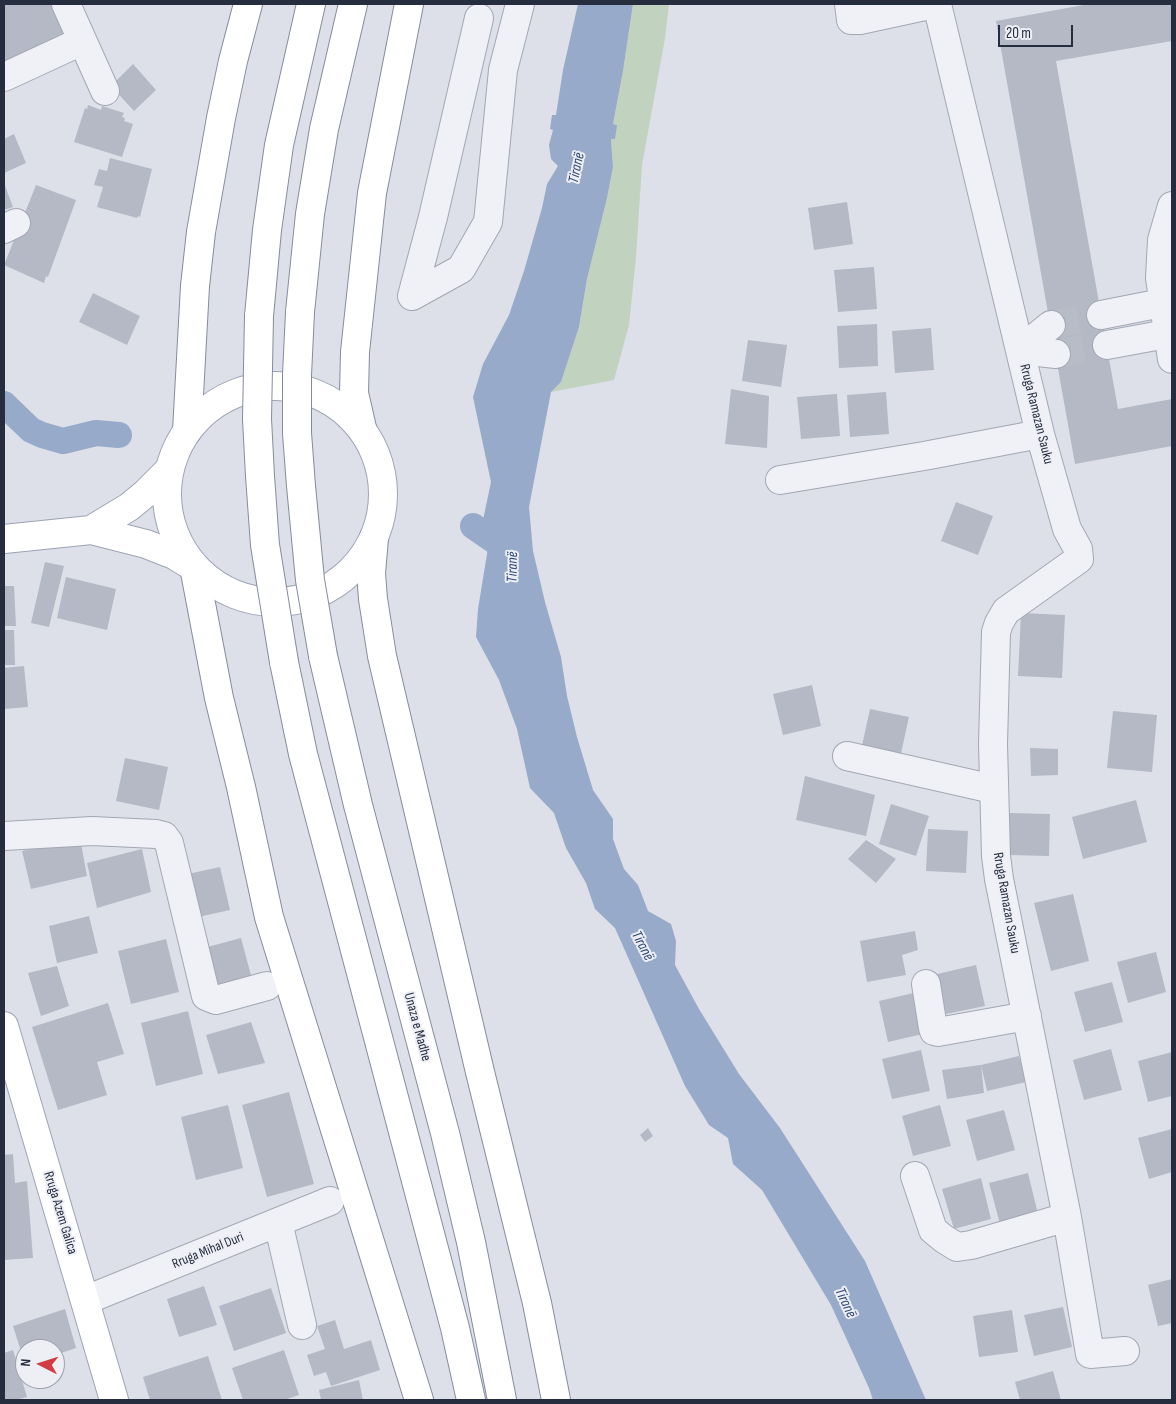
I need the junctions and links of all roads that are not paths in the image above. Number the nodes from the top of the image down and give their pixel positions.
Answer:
1 (66, 4) edge
2 (248, 4) edge
3 (311, 4) edge
4 (353, 4) edge
5 (409, 4) edge
6 (520, 4) edge
7 (849, 4) edge
8 (936, 4) edge
9 (479, 18) dead end
10 (82, 41) junction
11 (4, 77) edge
12 (106, 91) dead end
13 (1172, 206) edge
14 (1168, 302) edge
15 (1101, 315) tunnel mouth
16 (1051, 325) tunnel mouth
17 (1171, 342) edge
18 (1107, 344) tunnel mouth
19 (1020, 350) junction
20 (1056, 354) tunnel mouth
21 (362, 428) junction
22 (187, 431) junction
23 (1040, 434) junction
24 (169, 470) junction
25 (780, 480) dead end
26 (91, 530) junction
27 (374, 538) junction
28 (4, 539) edge
29 (194, 567) junction
30 (846, 756) dead end
31 (993, 789) junction
32 (4, 836) edge
33 (926, 984) dead end
34 (267, 986) dead end
35 (1028, 1016) junction
36 (4, 1026) edge
37 (12, 1079) edge
38 (915, 1176) dead end
39 (330, 1201) dead end
40 (1067, 1218) junction
41 (278, 1222) junction
42 (86, 1300) junction
43 (302, 1325) dead end
44 (1125, 1351) dead end
45 (114, 1400) edge
46 (419, 1400) edge
47 (471, 1400) edge
48 (502, 1400) edge
49 (556, 1400) edge

1 - 10 street
2 - 22 main road
3 - 47 main road, bridge
4 - 48 main road, Unaza e Madhe, bridge
5 - 21 main road
6 - 9 street
7 - 8 street
8 - 19 street, Rruga Ramazan Sauku
10 - 11 street
10 - 12 street
13 - 14 street
14 - 15 street
14 - 17 street
16 - 19 street
17 - 18 street
19 - 20 street
19 - 23 street, Rruga Ramazan Sauku
21 - 22 main road
21 - 27 main road
22 - 24 main road
23 - 25 street
23 - 31 street, Rruga Ramazan Sauku
24 - 26 main road
24 - 29 main road
26 - 28 main road
26 - 29 main road
27 - 29 main road
27 - 49 main road
29 - 46 main road
30 - 31 street
31 - 35 street, Rruga Ramazan Sauku
32 - 34 street
33 - 35 street
35 - 40 street, Rruga Ramazan Sauku
36 - 37 main road, Rruga Azem Galica
37 - 42 main road, Rruga Azem Galica
38 - 40 street
39 - 41 street, Rruga Mihal Duri
40 - 44 street, Rruga Ramazan Sauku
41 - 42 street, Rruga Mihal Duri
41 - 43 street
42 - 45 main road, Rruga Azem Galica

